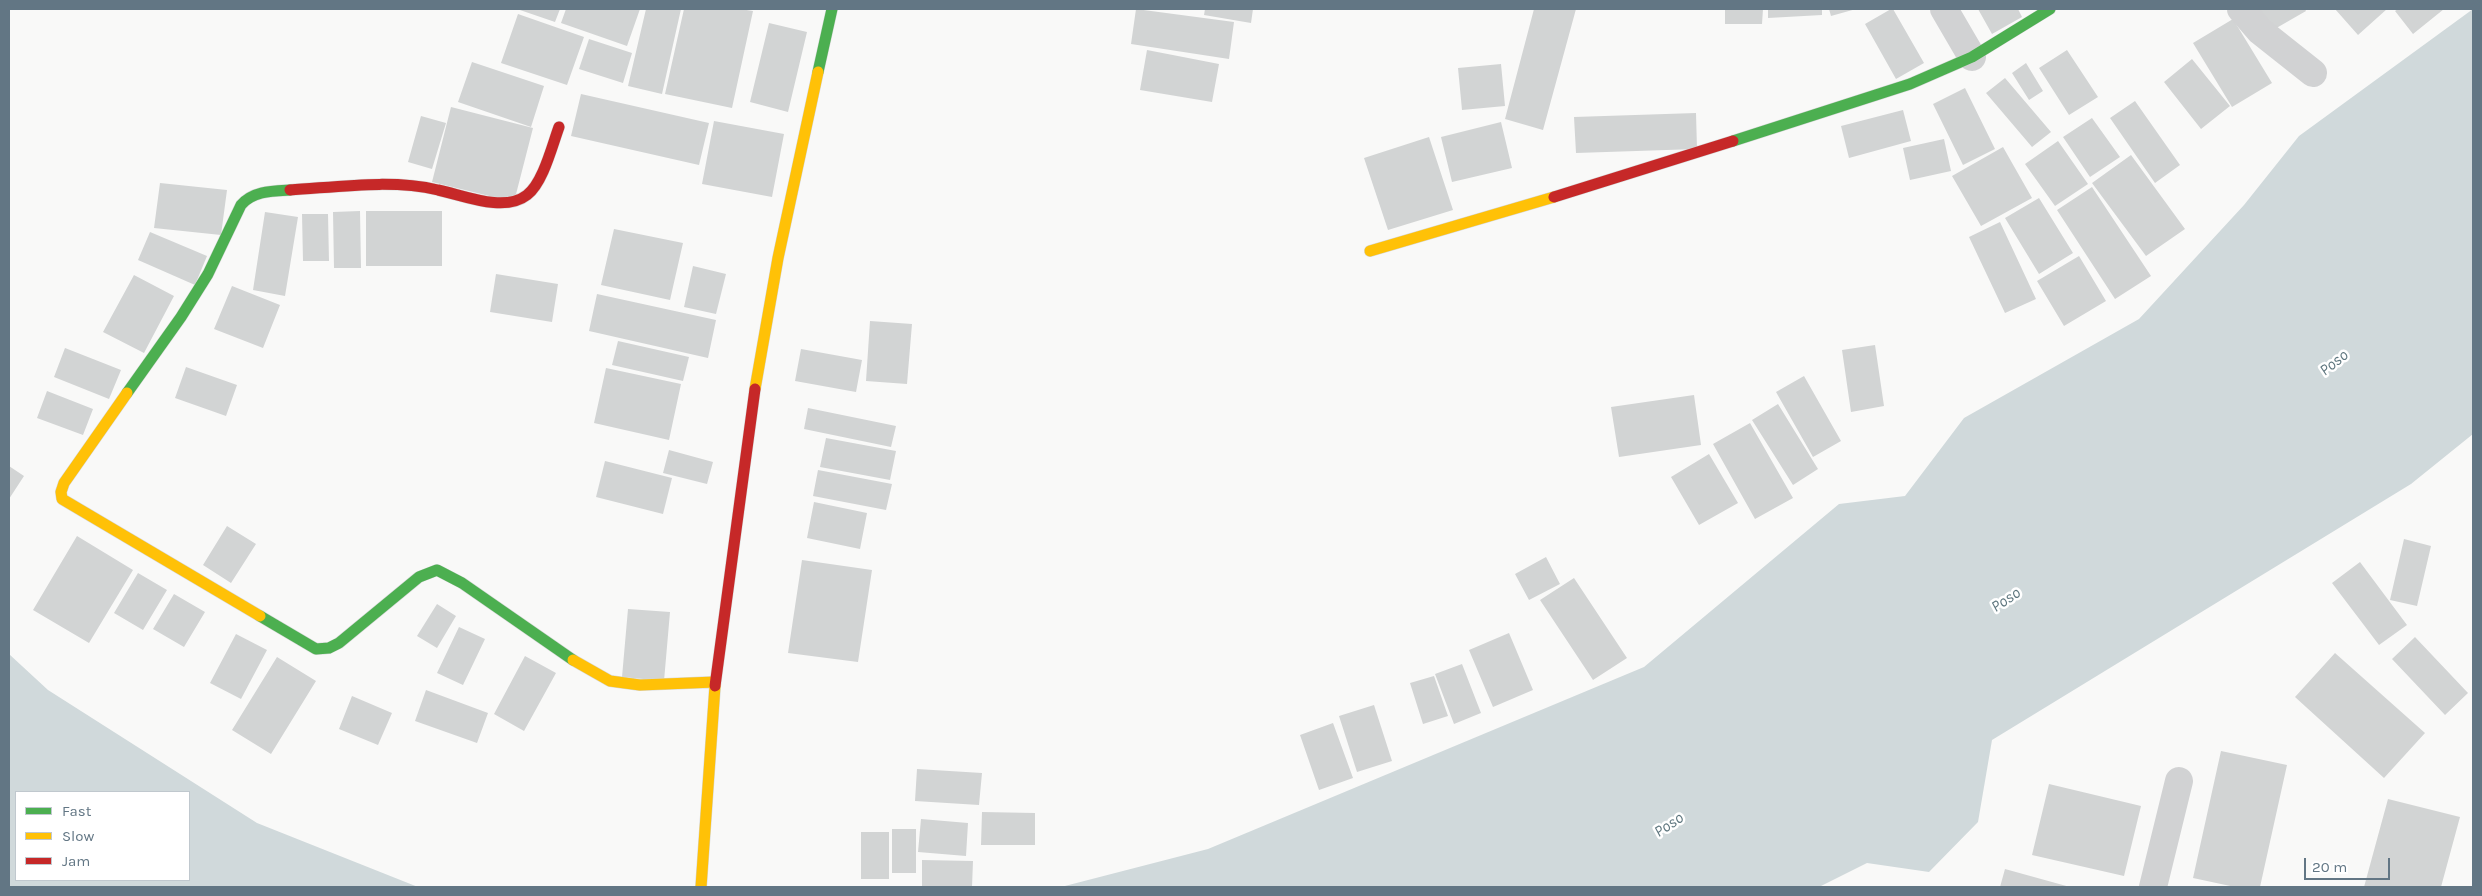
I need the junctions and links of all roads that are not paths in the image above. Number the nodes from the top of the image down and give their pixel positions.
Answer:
1 (832, 9) edge
2 (1944, 9) edge
3 (2050, 9) edge
4 (2241, 9) edge
5 (1972, 57) junction
6 (2313, 73) dead end
7 (559, 127) dead end
8 (1370, 251) dead end
9 (715, 682) junction
10 (2179, 781) dead end
11 (701, 887) edge
12 (2153, 887) edge

1 - 9 main road
2 - 5 street
3 - 5 main road
4 - 6 street
5 - 8 main road
7 - 9 main road
9 - 11 main road
10 - 12 street

